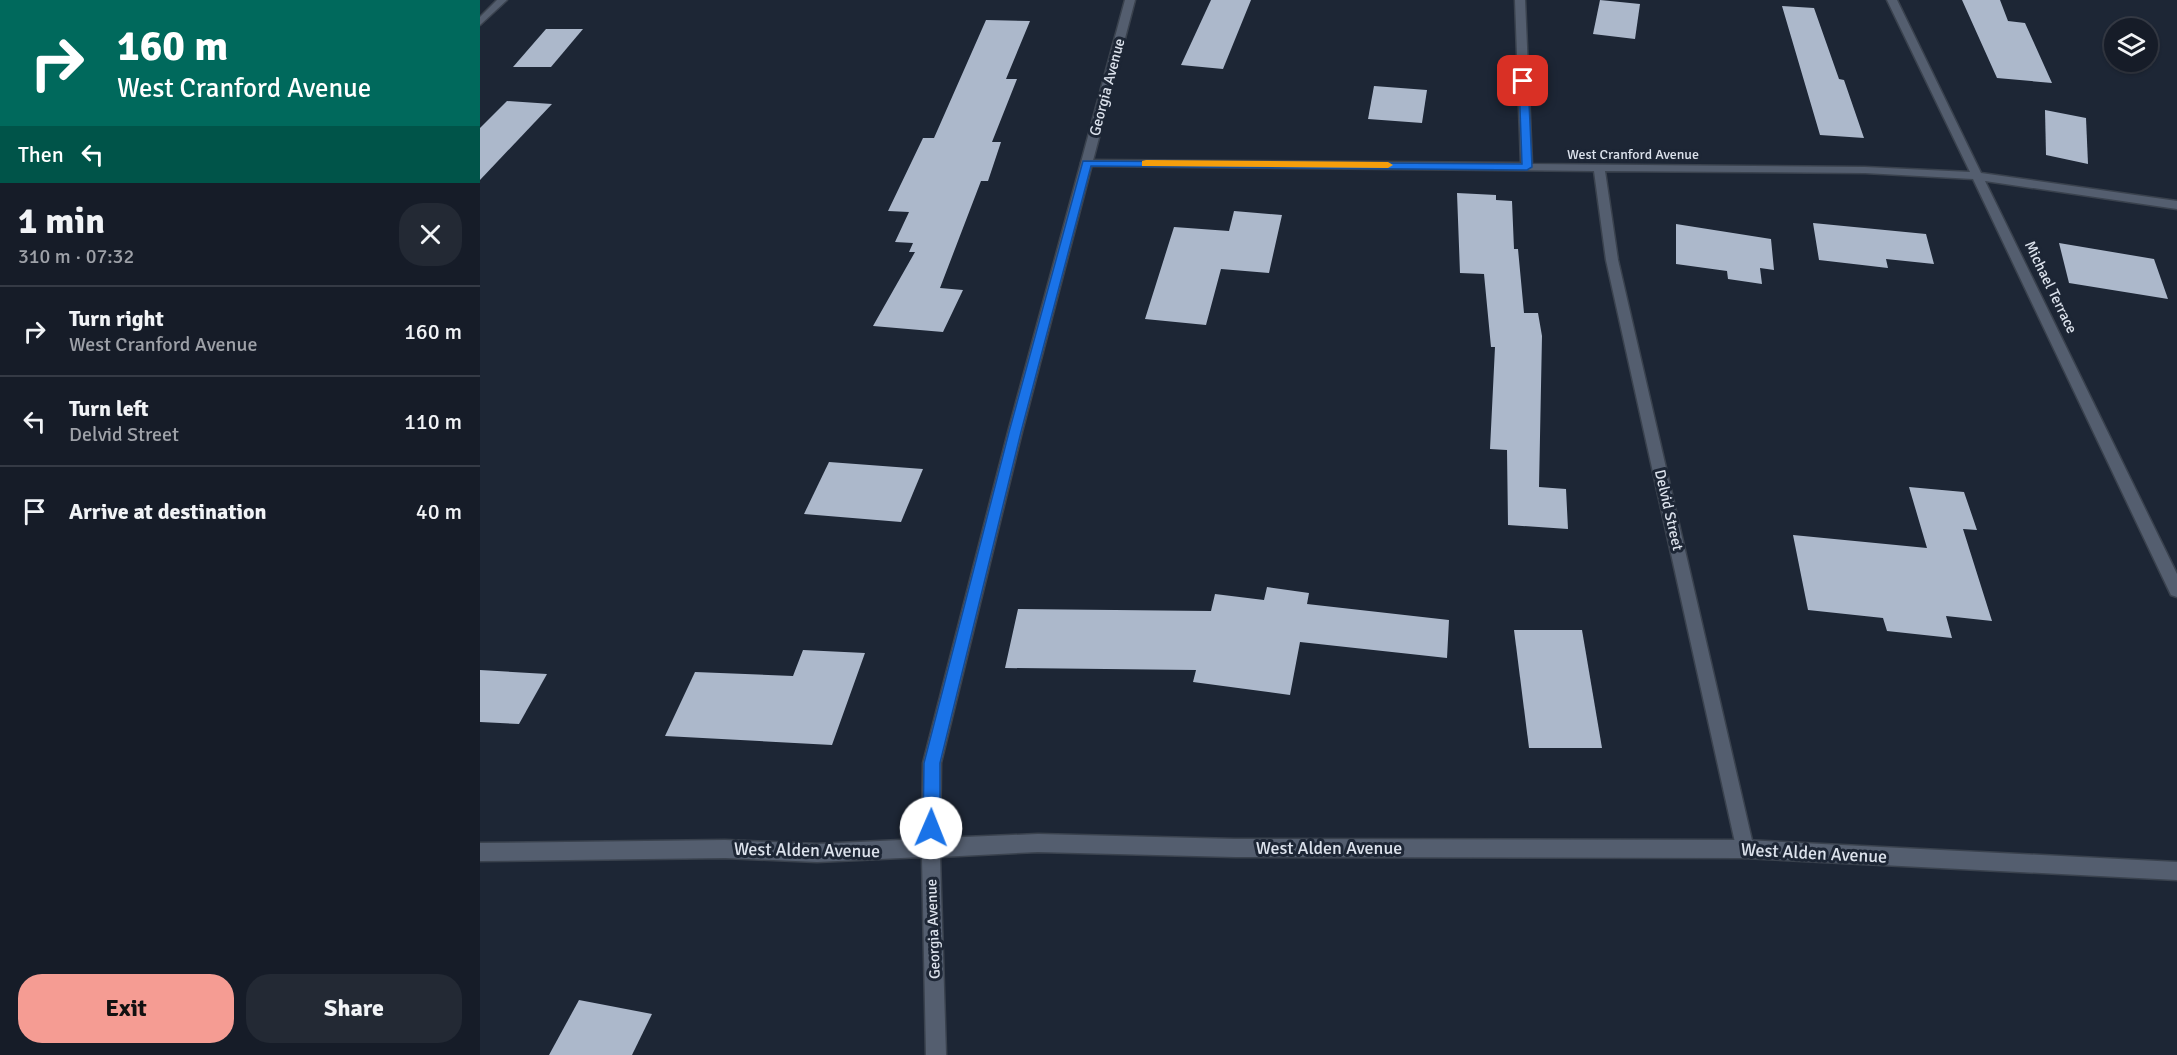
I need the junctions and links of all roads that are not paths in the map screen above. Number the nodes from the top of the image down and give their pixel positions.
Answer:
1 (502, 0) edge
2 (1130, 0) edge
3 (1520, 0) edge
4 (1892, 0) edge
5 (480, 22) edge
6 (1087, 163) junction
7 (1527, 167) junction
8 (1599, 169) junction
9 (1975, 176) junction
10 (2177, 204) edge
11 (2177, 590) edge
12 (1744, 849) junction
13 (931, 850) junction
14 (480, 852) edge
15 (2177, 871) edge
16 (936, 1055) edge

1 - 5 street
2 - 6 street, Georgia Avenue
3 - 7 street
4 - 9 street, Michael Terrace
6 - 7 street, West Cranford Avenue
6 - 13 street, Georgia Avenue
7 - 8 street, West Cranford Avenue
8 - 9 street, West Cranford Avenue
8 - 12 street, Delvid Street
9 - 10 street, West Cranford Avenue
9 - 11 street, Michael Terrace
12 - 13 street, West Alden Avenue
12 - 15 street, West Alden Avenue
13 - 14 street, West Alden Avenue
13 - 16 street, Georgia Avenue

